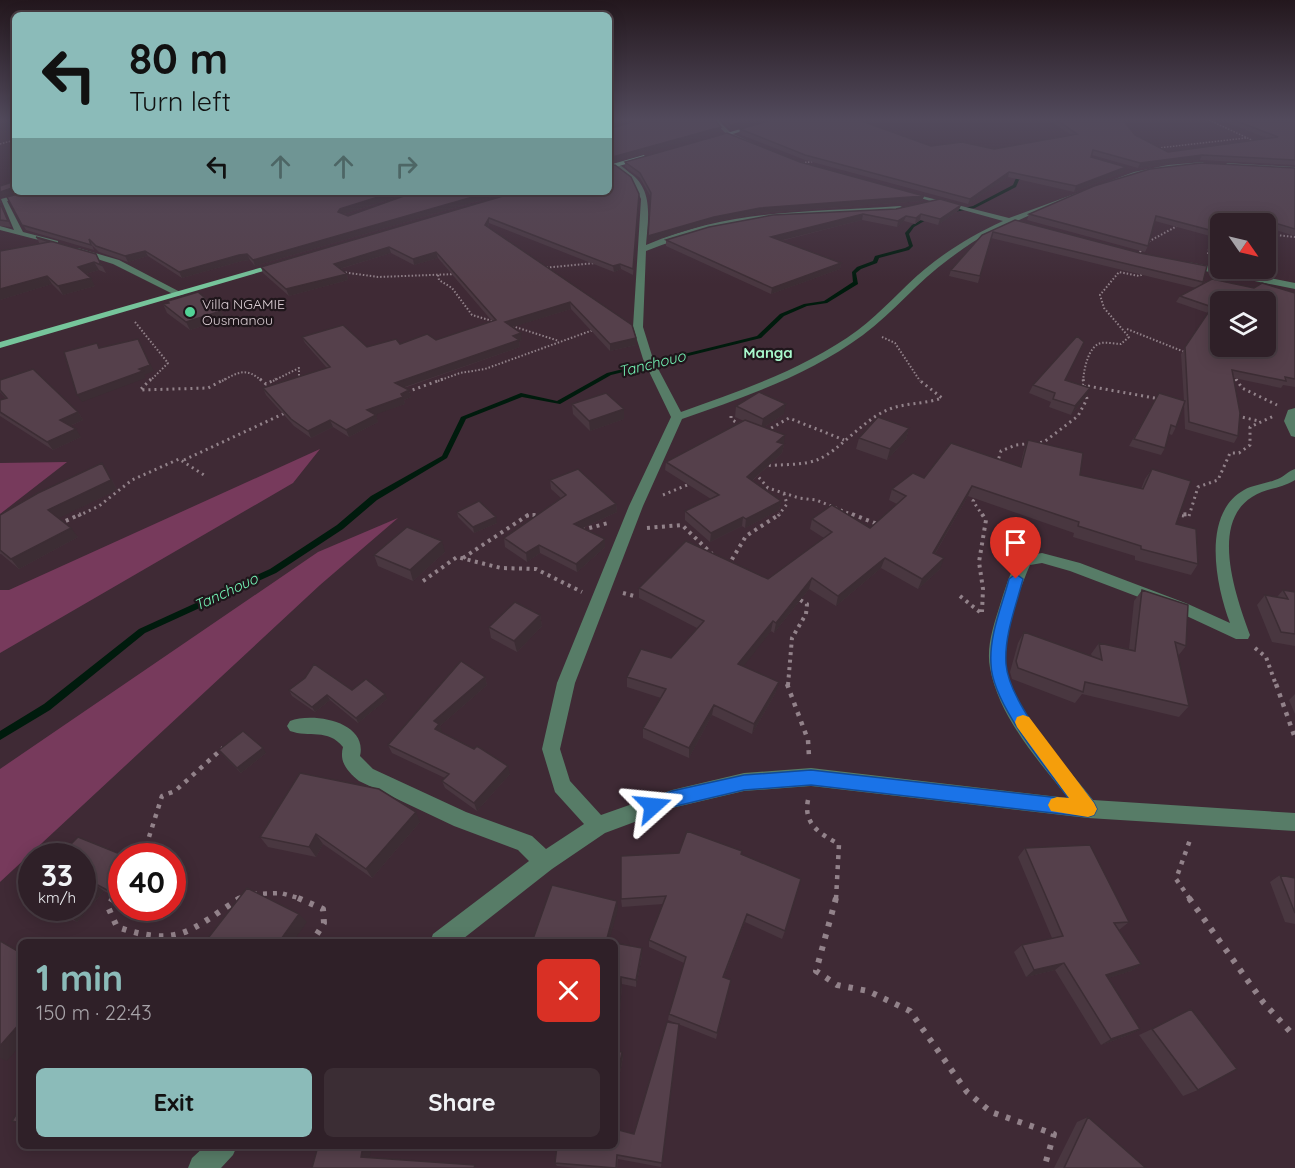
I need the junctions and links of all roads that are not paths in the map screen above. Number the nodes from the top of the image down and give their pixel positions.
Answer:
1 (627, 175) edge
2 (1129, 175) edge
3 (894, 189) edge
4 (18, 195) edge
5 (1, 198) edge
6 (938, 202) junction
7 (1009, 220) junction
8 (1020, 224) edge
9 (0, 228) edge
10 (20, 232) junction
11 (644, 249) junction
12 (1138, 255) edge
13 (295, 261) edge
14 (1295, 286) edge
15 (180, 294) junction
16 (0, 345) edge
17 (1293, 411) edge
18 (677, 417) junction
19 (1295, 433) edge
20 (1295, 473) edge
21 (296, 726) dead end
22 (1088, 809) junction
23 (1295, 822) edge
24 (598, 826) junction
25 (545, 862) junction
26 (445, 939) edge
27 (221, 1149) edge
28 (202, 1168) edge

1 - 11 street
2 - 7 street
3 - 6 street
4 - 5 street
5 - 10 street
6 - 7 street
6 - 11 street
7 - 8 street
7 - 18 street
9 - 10 street
10 - 15 street
11 - 18 street
12 - 14 street
13 - 15 main road
15 - 16 main road
17 - 19 street
18 - 24 street
20 - 22 street
21 - 25 street
22 - 23 street
22 - 24 street
24 - 25 street
25 - 26 street
27 - 28 street

